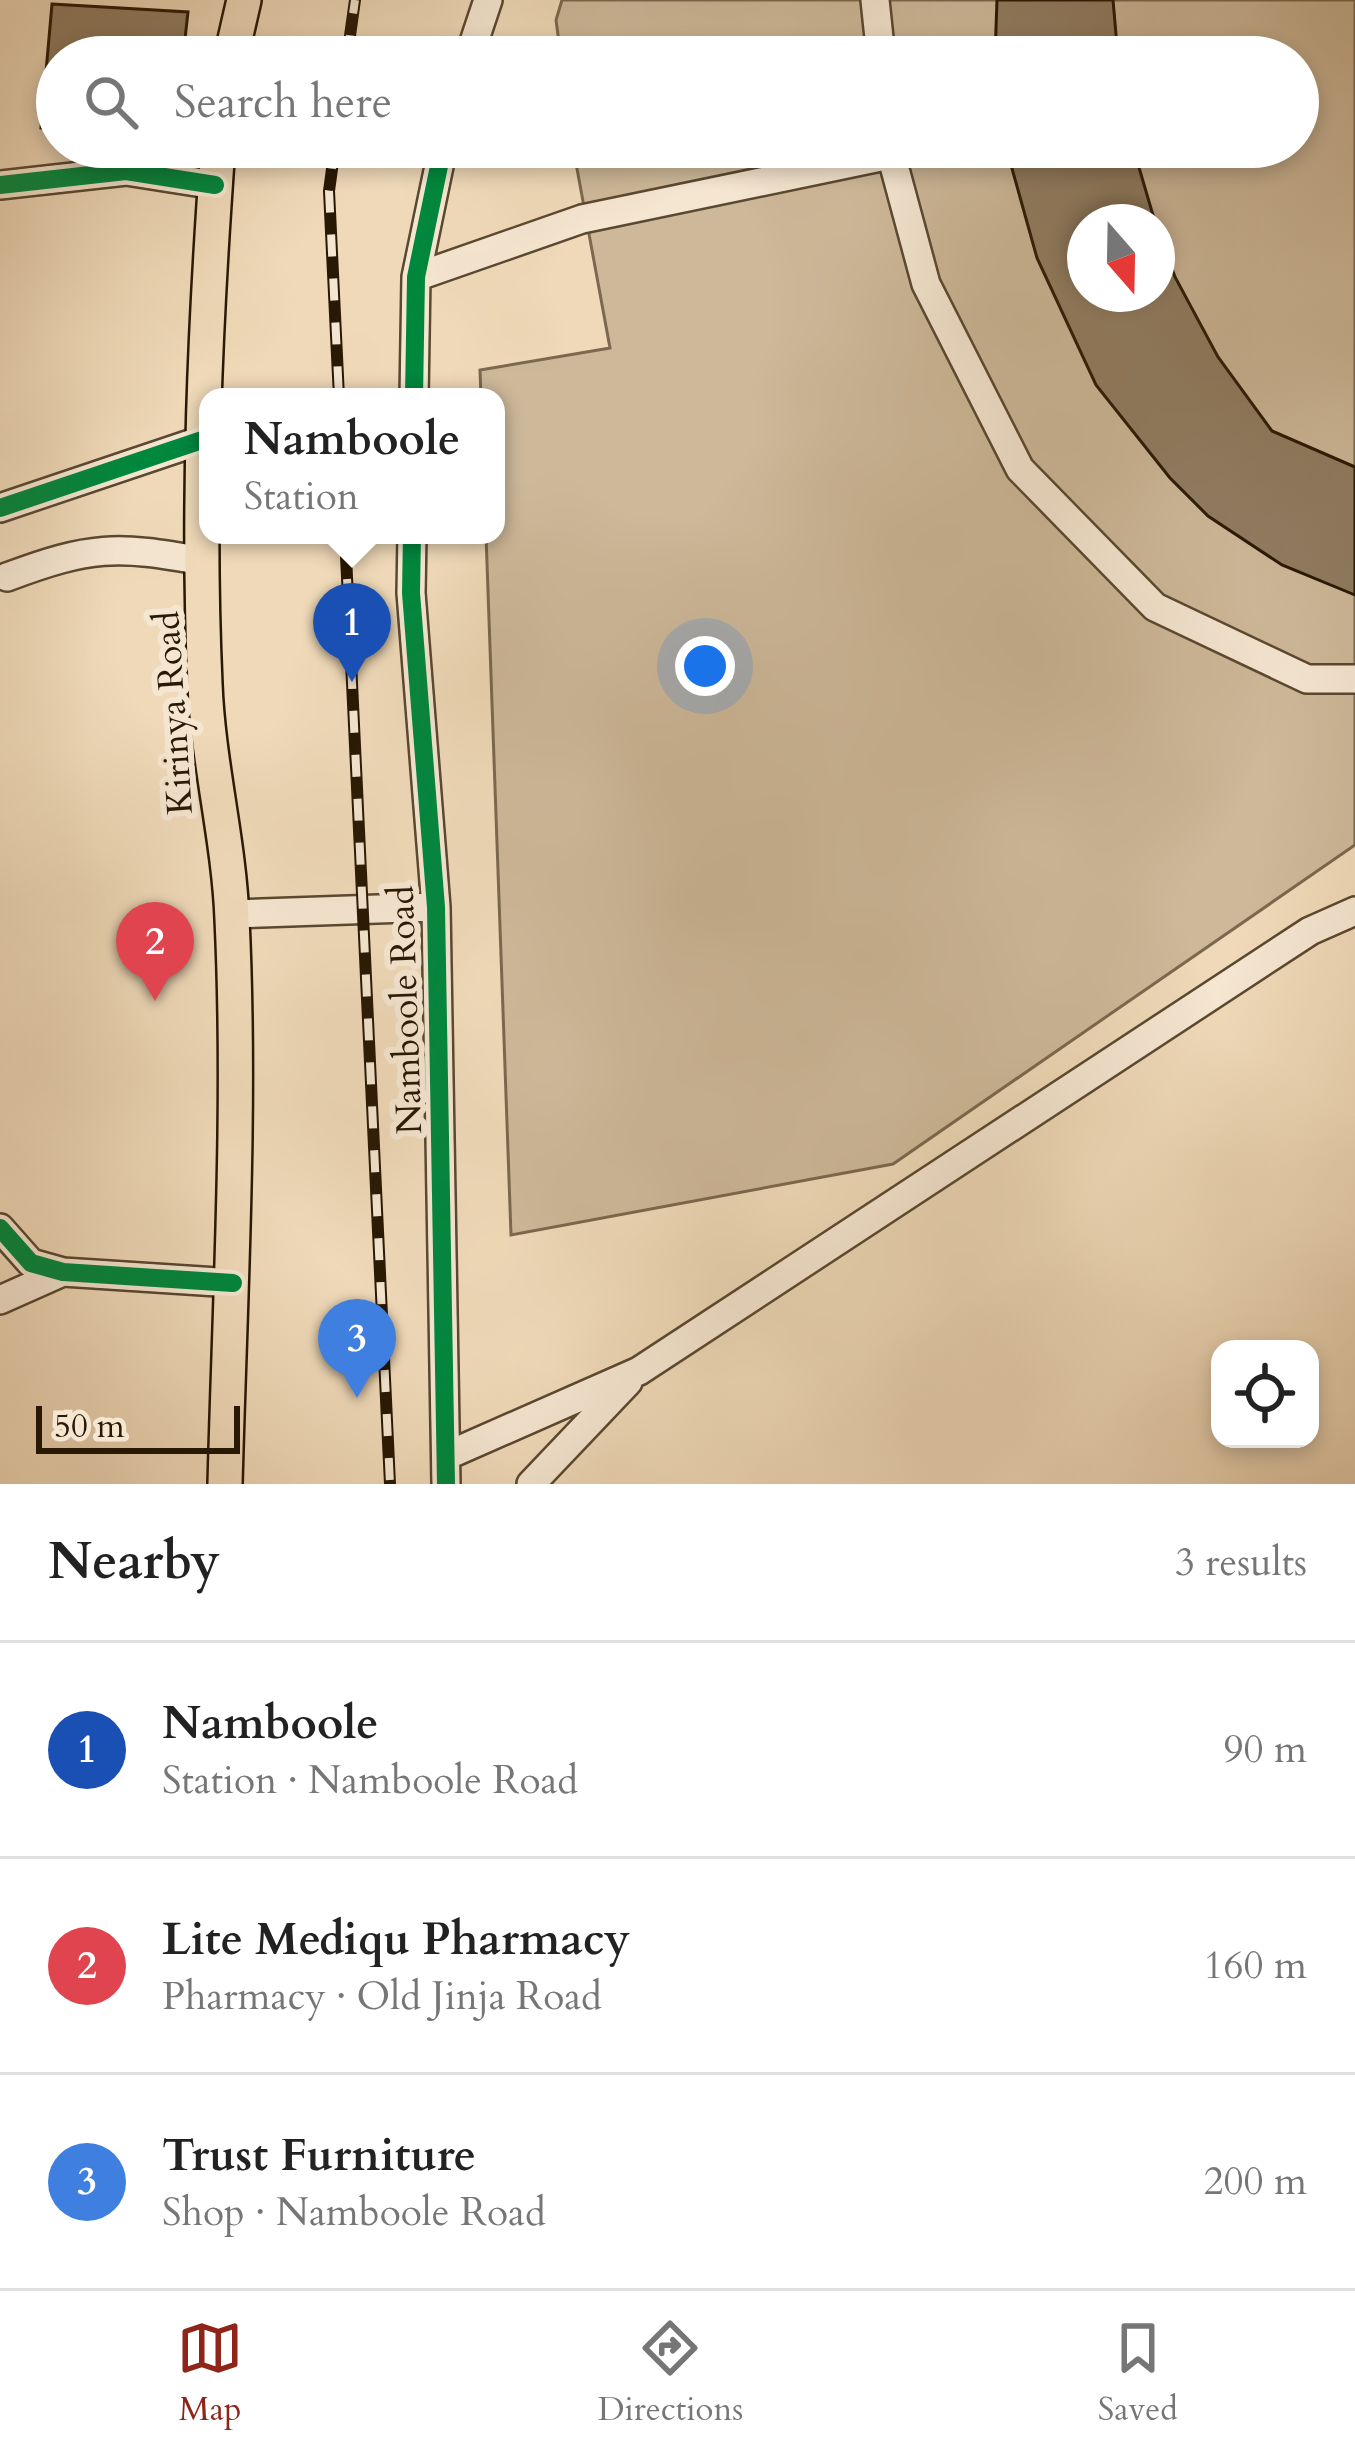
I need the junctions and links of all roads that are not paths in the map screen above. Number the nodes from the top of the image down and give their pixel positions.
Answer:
1 (244, 0) edge
2 (488, 0) edge
3 (875, 0) edge
4 (236, 36) edge
5 (476, 36) edge
6 (879, 36) edge
7 (216, 168) edge
8 (439, 168) edge
9 (813, 168) edge
10 (895, 168) edge
11 (0, 185) edge
12 (215, 185) junction
13 (416, 277) junction
14 (205, 388) edge
15 (414, 388) edge
16 (199, 442) edge
17 (0, 508) edge
18 (202, 544) edge
19 (412, 544) edge
20 (202, 562) junction
21 (7, 577) dead end
22 (1355, 679) edge
23 (436, 908) junction
24 (1355, 910) edge
25 (232, 914) junction
26 (0, 1228) edge
27 (63, 1272) junction
28 (233, 1283) junction
29 (0, 1300) edge
30 (639, 1371) junction
31 (446, 1470) edge
32 (225, 1484) edge
33 (531, 1484) edge

1 - 4 main road
2 - 5 street
3 - 6 street
7 - 12 main road, Kirinya Road
8 - 13 street
9 - 13 street
10 - 22 street
11 - 12 street
12 - 14 main road, Kirinya Road
13 - 15 street
16 - 17 street
18 - 20 main road, Kirinya Road
19 - 23 street, Namboole Road
20 - 21 street
20 - 25 main road, Kirinya Road
23 - 25 street
23 - 31 street, Namboole Road
24 - 30 street
25 - 28 main road, Kirinya Road
26 - 27 street
27 - 28 street
27 - 29 street
28 - 32 main road, Kirinya Road
30 - 31 street
30 - 33 street

